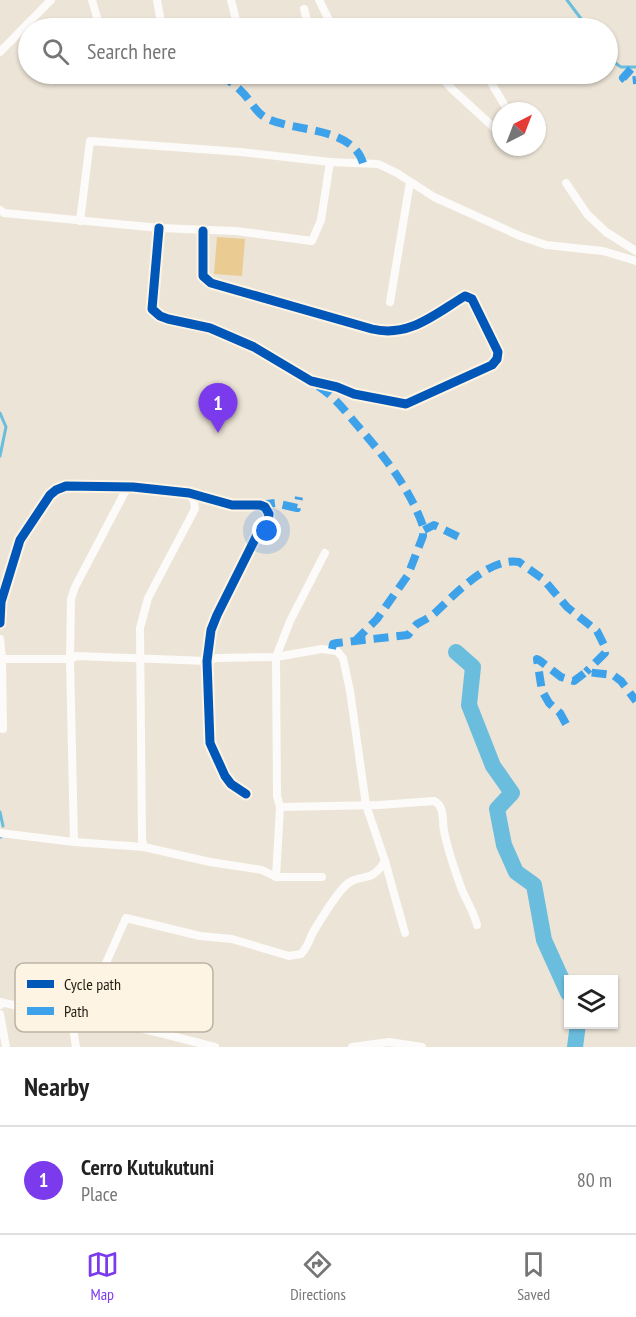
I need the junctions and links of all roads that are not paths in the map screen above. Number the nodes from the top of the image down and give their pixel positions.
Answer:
1 (51, 0) edge
2 (92, 0) edge
3 (157, 0) edge
4 (231, 0) edge
5 (319, 0) edge
6 (304, 9) dead end
7 (33, 18) edge
8 (97, 18) edge
9 (160, 18) edge
10 (236, 18) edge
11 (306, 18) edge
12 (328, 18) edge
13 (18, 34) edge
14 (0, 52) edge
15 (448, 84) edge
16 (492, 84) edge
17 (503, 102) edge
18 (492, 126) edge
19 (330, 162) junction
20 (410, 182) junction
21 (566, 183) dead end
22 (0, 210) edge
23 (80, 221) junction
24 (159, 228) junction
25 (203, 231) junction
26 (636, 252) edge
27 (636, 261) edge
28 (390, 302) dead end
29 (127, 488) junction
30 (189, 493) junction
31 (325, 553) dead end
32 (0, 623) edge
33 (0, 639) edge
34 (276, 657) junction
35 (139, 658) junction
36 (2, 659) junction
37 (70, 659) junction
38 (207, 661) junction
39 (3, 729) dead end
40 (246, 794) dead end
41 (366, 805) junction
42 (280, 807) junction
43 (0, 833) edge
44 (74, 842) junction
45 (144, 846) junction
46 (386, 861) junction
47 (276, 877) junction
48 (322, 878) dead end
49 (477, 925) dead end
50 (405, 933) dead end
51 (106, 963) edge
52 (0, 1005) edge
53 (15, 1005) edge
54 (0, 1014) edge
55 (74, 1032) edge
56 (159, 1032) edge
57 (6, 1047) edge
58 (76, 1047) edge
59 (215, 1047) edge
60 (352, 1047) edge
61 (422, 1047) edge

1 - 7 street
2 - 8 street
3 - 9 street
4 - 10 street
5 - 12 street
6 - 11 street
13 - 14 street
15 - 18 street
16 - 17 street
19 - 20 street
19 - 23 street
19 - 25 street
20 - 27 street
20 - 28 street
21 - 26 street
22 - 23 street
23 - 24 street
24 - 25 street
24 - 25 street
29 - 30 street
29 - 32 street
29 - 37 street
30 - 35 street
30 - 38 street
31 - 34 street
33 - 36 street
34 - 38 street
34 - 41 street
34 - 42 street
35 - 37 street
35 - 38 street
35 - 45 street
36 - 37 street
36 - 39 street
37 - 44 street
38 - 40 street
41 - 42 street
41 - 46 street
41 - 49 street
42 - 47 street
43 - 44 street
44 - 45 street
45 - 47 street
46 - 50 street
46 - 51 street
47 - 48 street
52 - 53 street
54 - 57 street
55 - 58 street
56 - 59 street
60 - 61 street

